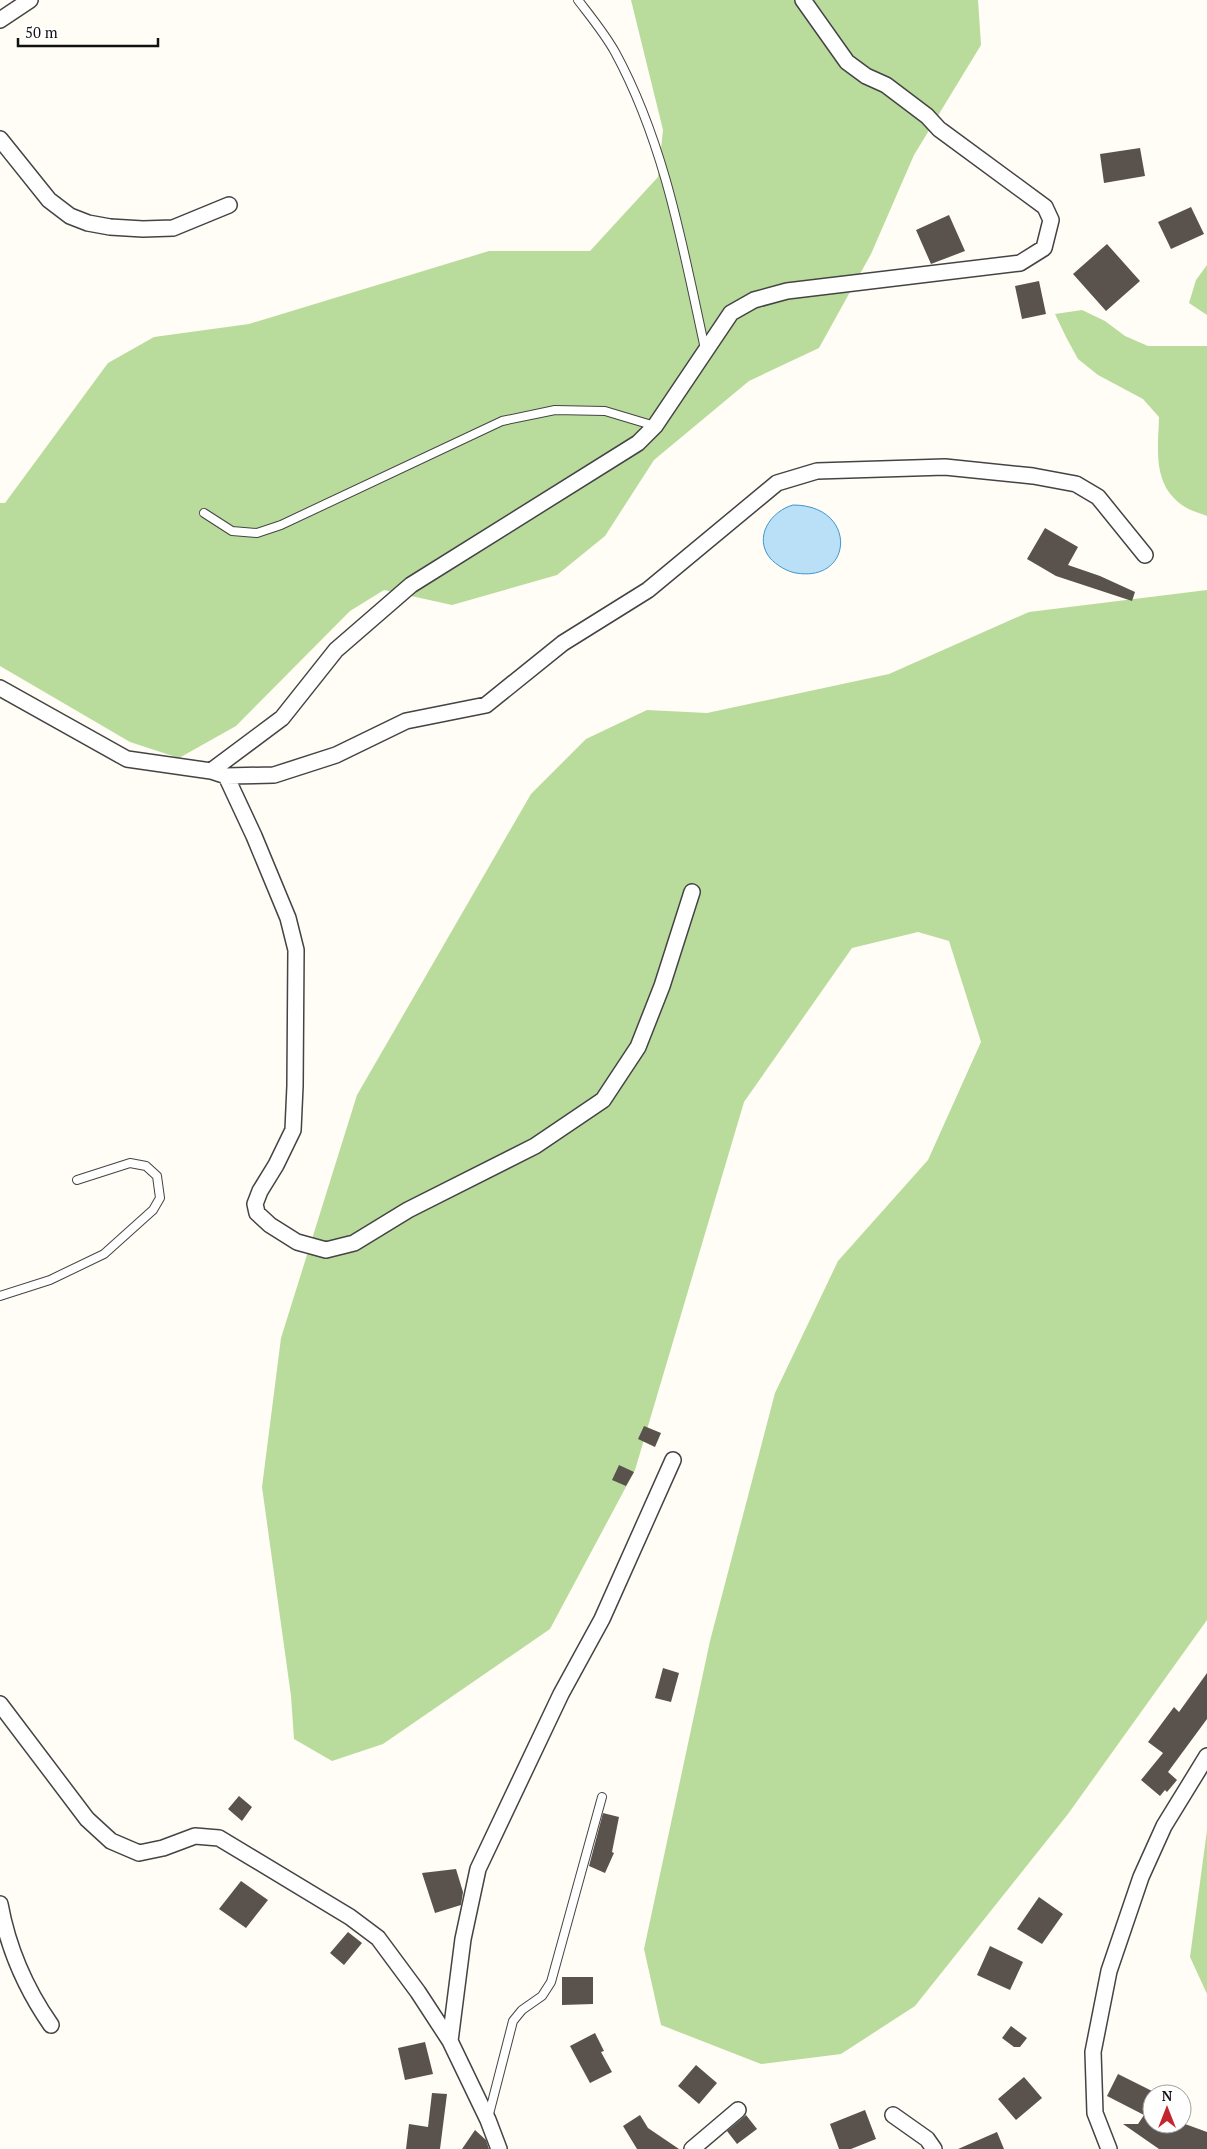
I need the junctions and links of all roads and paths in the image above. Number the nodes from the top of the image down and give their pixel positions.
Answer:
1 (30, 0) edge
2 (578, 0) edge
3 (803, 0) edge
4 (0, 20) edge
5 (0, 139) edge
6 (229, 205) dead end
7 (705, 351) junction
8 (656, 426) junction
9 (204, 513) dead end
10 (1145, 555) dead end
11 (0, 688) edge
12 (211, 772) junction
13 (226, 776) junction
14 (692, 892) dead end
15 (77, 1180) dead end
16 (0, 1296) edge
17 (673, 1460) dead end
18 (1, 1708) edge
19 (1207, 1756) edge
20 (602, 1796) dead end
21 (0, 1904) edge
22 (51, 2026) dead end
23 (450, 2042) junction
24 (738, 2110) dead end
25 (893, 2115) dead end
26 (488, 2120) junction
27 (499, 2149) edge
28 (692, 2149) edge
29 (934, 2149) edge
30 (1109, 2149) edge

1 - 4 street
2 - 7 lane
3 - 7 street
5 - 6 street
7 - 8 street
8 - 9 lane
8 - 12 street
10 - 13 street
11 - 12 street
12 - 13 street
13 - 14 street
15 - 16 lane
17 - 23 street
18 - 23 street
19 - 30 street
20 - 26 lane
21 - 22 street
23 - 26 street
24 - 28 street
25 - 29 street
26 - 27 street

